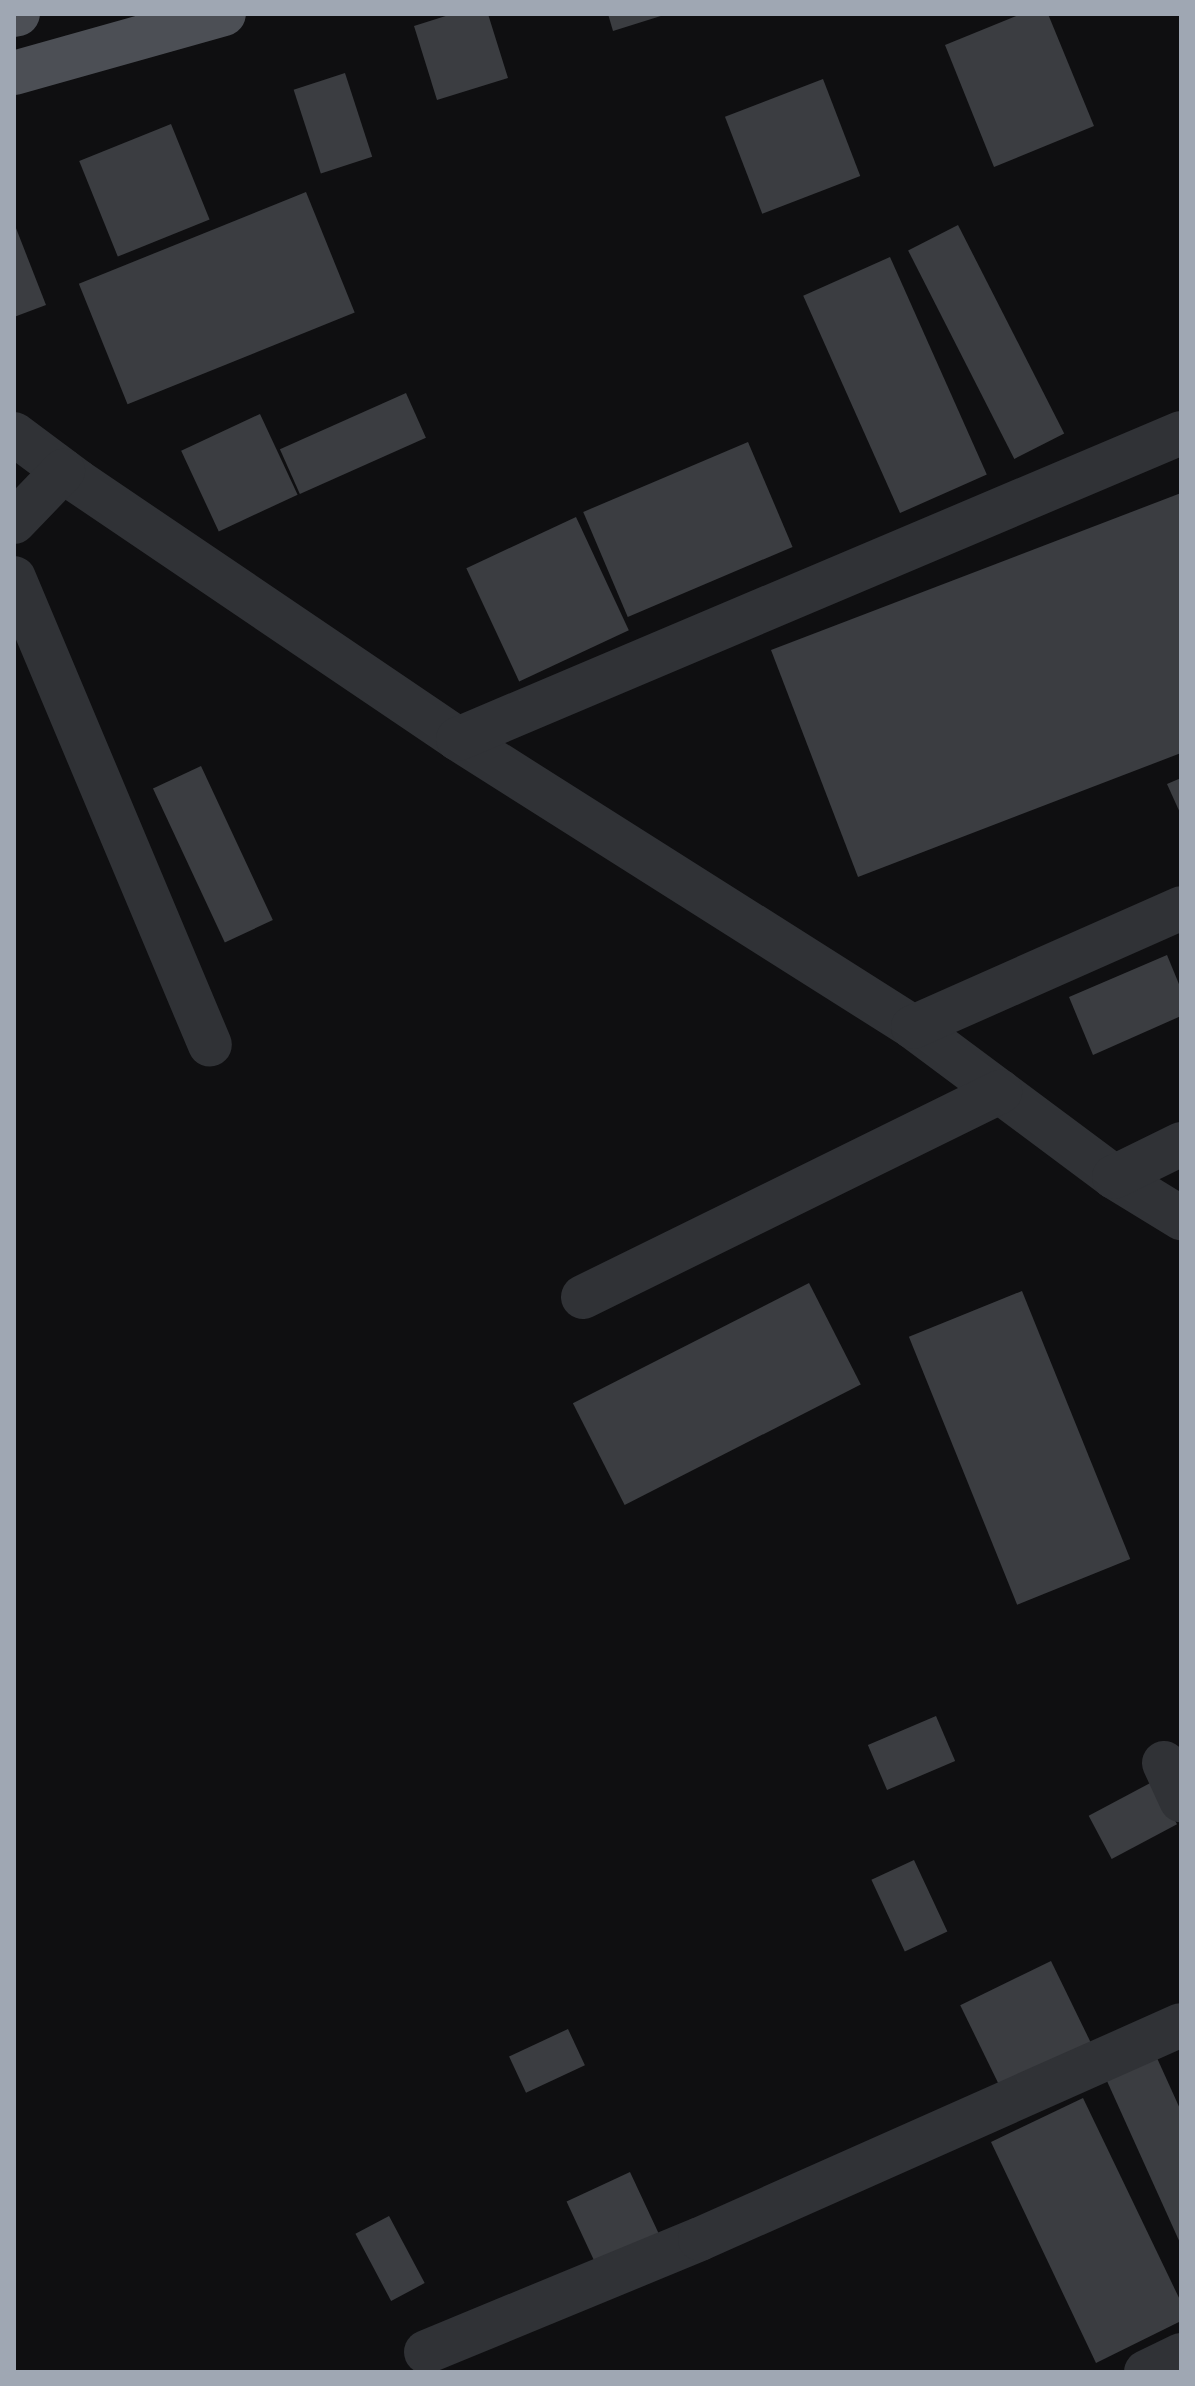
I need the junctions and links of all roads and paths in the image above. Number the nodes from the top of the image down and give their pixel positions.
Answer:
1 (224, 14) edge
2 (14, 73) edge
3 (1181, 433) edge
4 (14, 434) edge
5 (63, 471) junction
6 (14, 522) edge
7 (14, 578) edge
8 (458, 739) junction
9 (1181, 908) edge
10 (913, 1027) junction
11 (210, 1045) dead end
12 (1000, 1092) junction
13 (1181, 1144) edge
14 (1114, 1177) junction
15 (1181, 1218) edge
16 (583, 1297) dead end
17 (1181, 2025) edge
18 (426, 2352) dead end
19 (1181, 2355) edge
20 (1146, 2372) edge

1 - 2 main road
3 - 8 street
4 - 5 street
5 - 6 street
5 - 8 street
7 - 11 street
8 - 10 street
9 - 10 street
10 - 12 street
12 - 14 street
12 - 16 street
13 - 14 street
14 - 15 street
17 - 18 street
19 - 20 street

